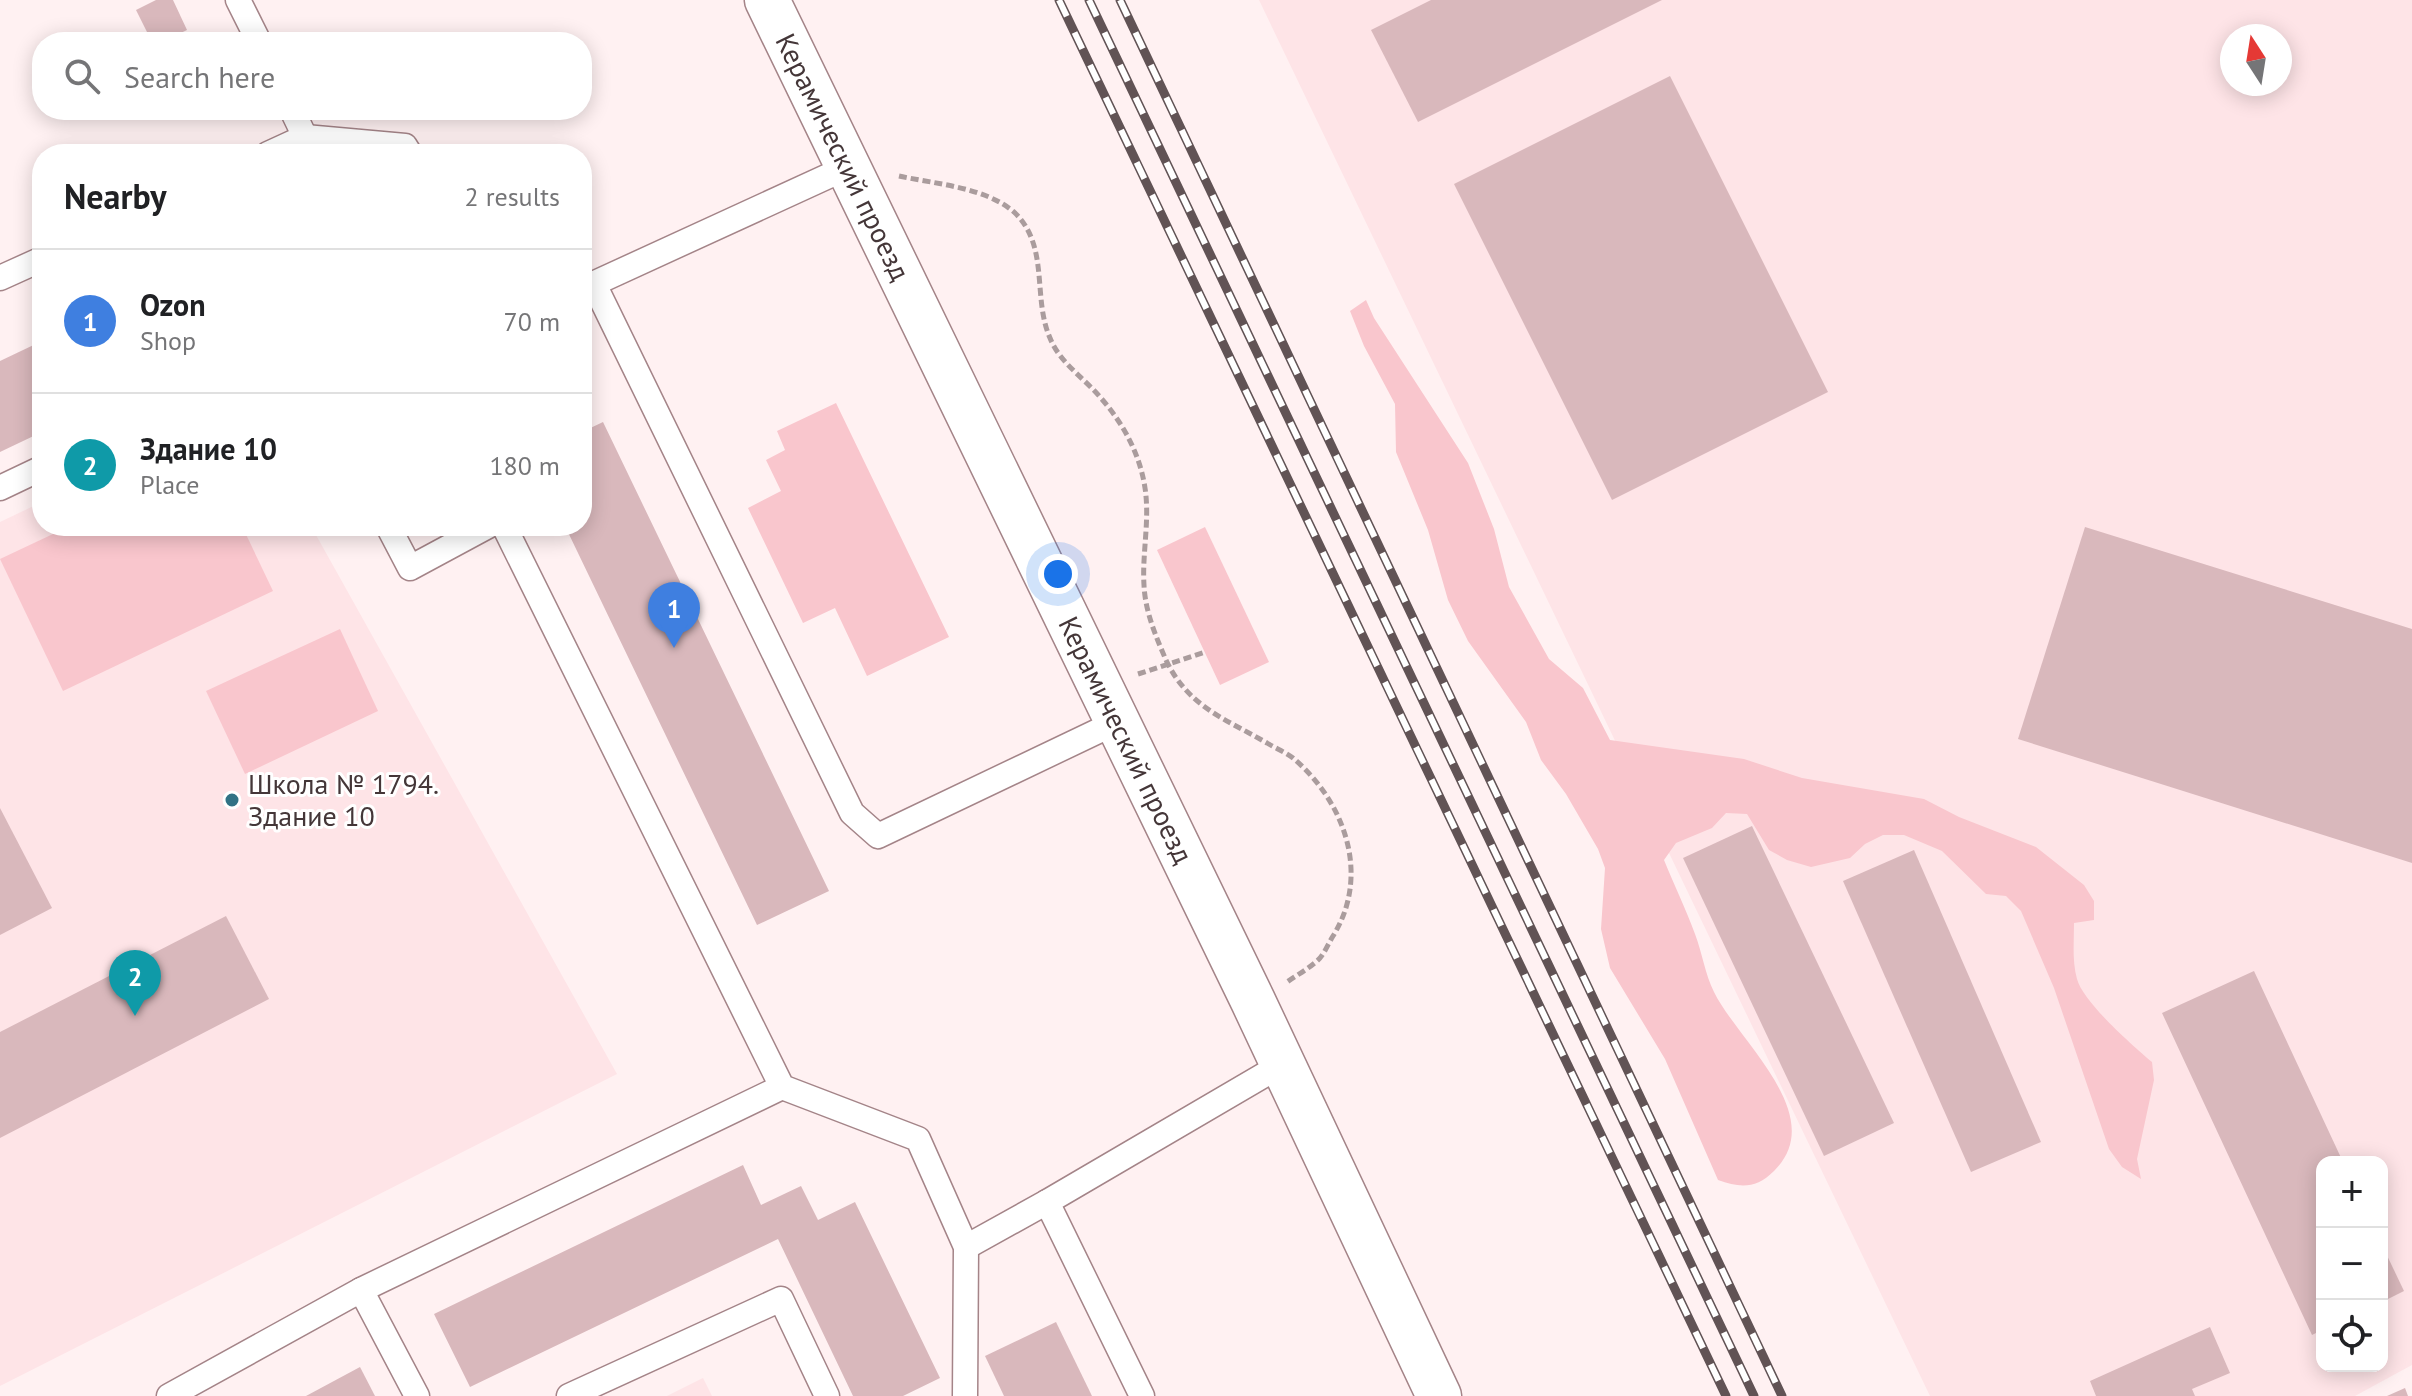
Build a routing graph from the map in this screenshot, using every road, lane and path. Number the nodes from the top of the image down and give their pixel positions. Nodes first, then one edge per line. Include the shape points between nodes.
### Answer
1 (238, 0) edge
2 (767, 0) edge
3 (254, 32) edge
4 (297, 120) edge
5 (305, 137) junction
6 (290, 144) edge
7 (383, 144) edge
8 (848, 167) junction
9 (898, 176) dead end
10 (32, 264) edge
11 (0, 278) edge
12 (592, 284) edge
13 (592, 294) edge
14 (32, 473) edge
15 (0, 488) edge
16 (393, 536) edge
17 (469, 536) edge
18 (509, 536) edge
19 (1205, 652) dead end
20 (1168, 664) junction
21 (1141, 673) dead end
22 (1117, 722) junction
23 (1283, 985) dead end
24 (1283, 1064) junction
25 (782, 1087) junction
26 (1047, 1202) junction
27 (966, 1247) junction
28 (361, 1290) junction
29 (169, 1396) edge
30 (417, 1396) edge
31 (569, 1396) edge
32 (827, 1396) edge
33 (965, 1396) edge
34 (1142, 1396) edge
35 (1439, 1396) edge

1 - 3 lane
2 - 8 street, Керамический проезд
4 - 5 lane
5 - 6 lane
5 - 7 lane
8 - 12 lane
8 - 22 street, Керамический проезд
9 - 20 path via 989,197 1014,213 1029,234 1038,255 1049,337 1122,426 1138,459 1146,490 1144,589 1151,624
10 - 11 lane
13 - 22 lane via 852,813 878,836
14 - 15 lane
16 - 17 lane via 410,568
18 - 25 lane
19 - 20 path
20 - 21 path
20 - 23 path via 1213,715 1292,757 1340,818 1351,856 1352,889 1340,925 1319,960
22 - 24 street, Керамический проезд
24 - 26 lane
24 - 35 street, Керамический проезд
25 - 27 lane via 918,1139
25 - 28 lane
26 - 27 lane
26 - 34 lane
27 - 33 lane
28 - 29 lane
28 - 30 lane
31 - 32 lane via 781,1299

